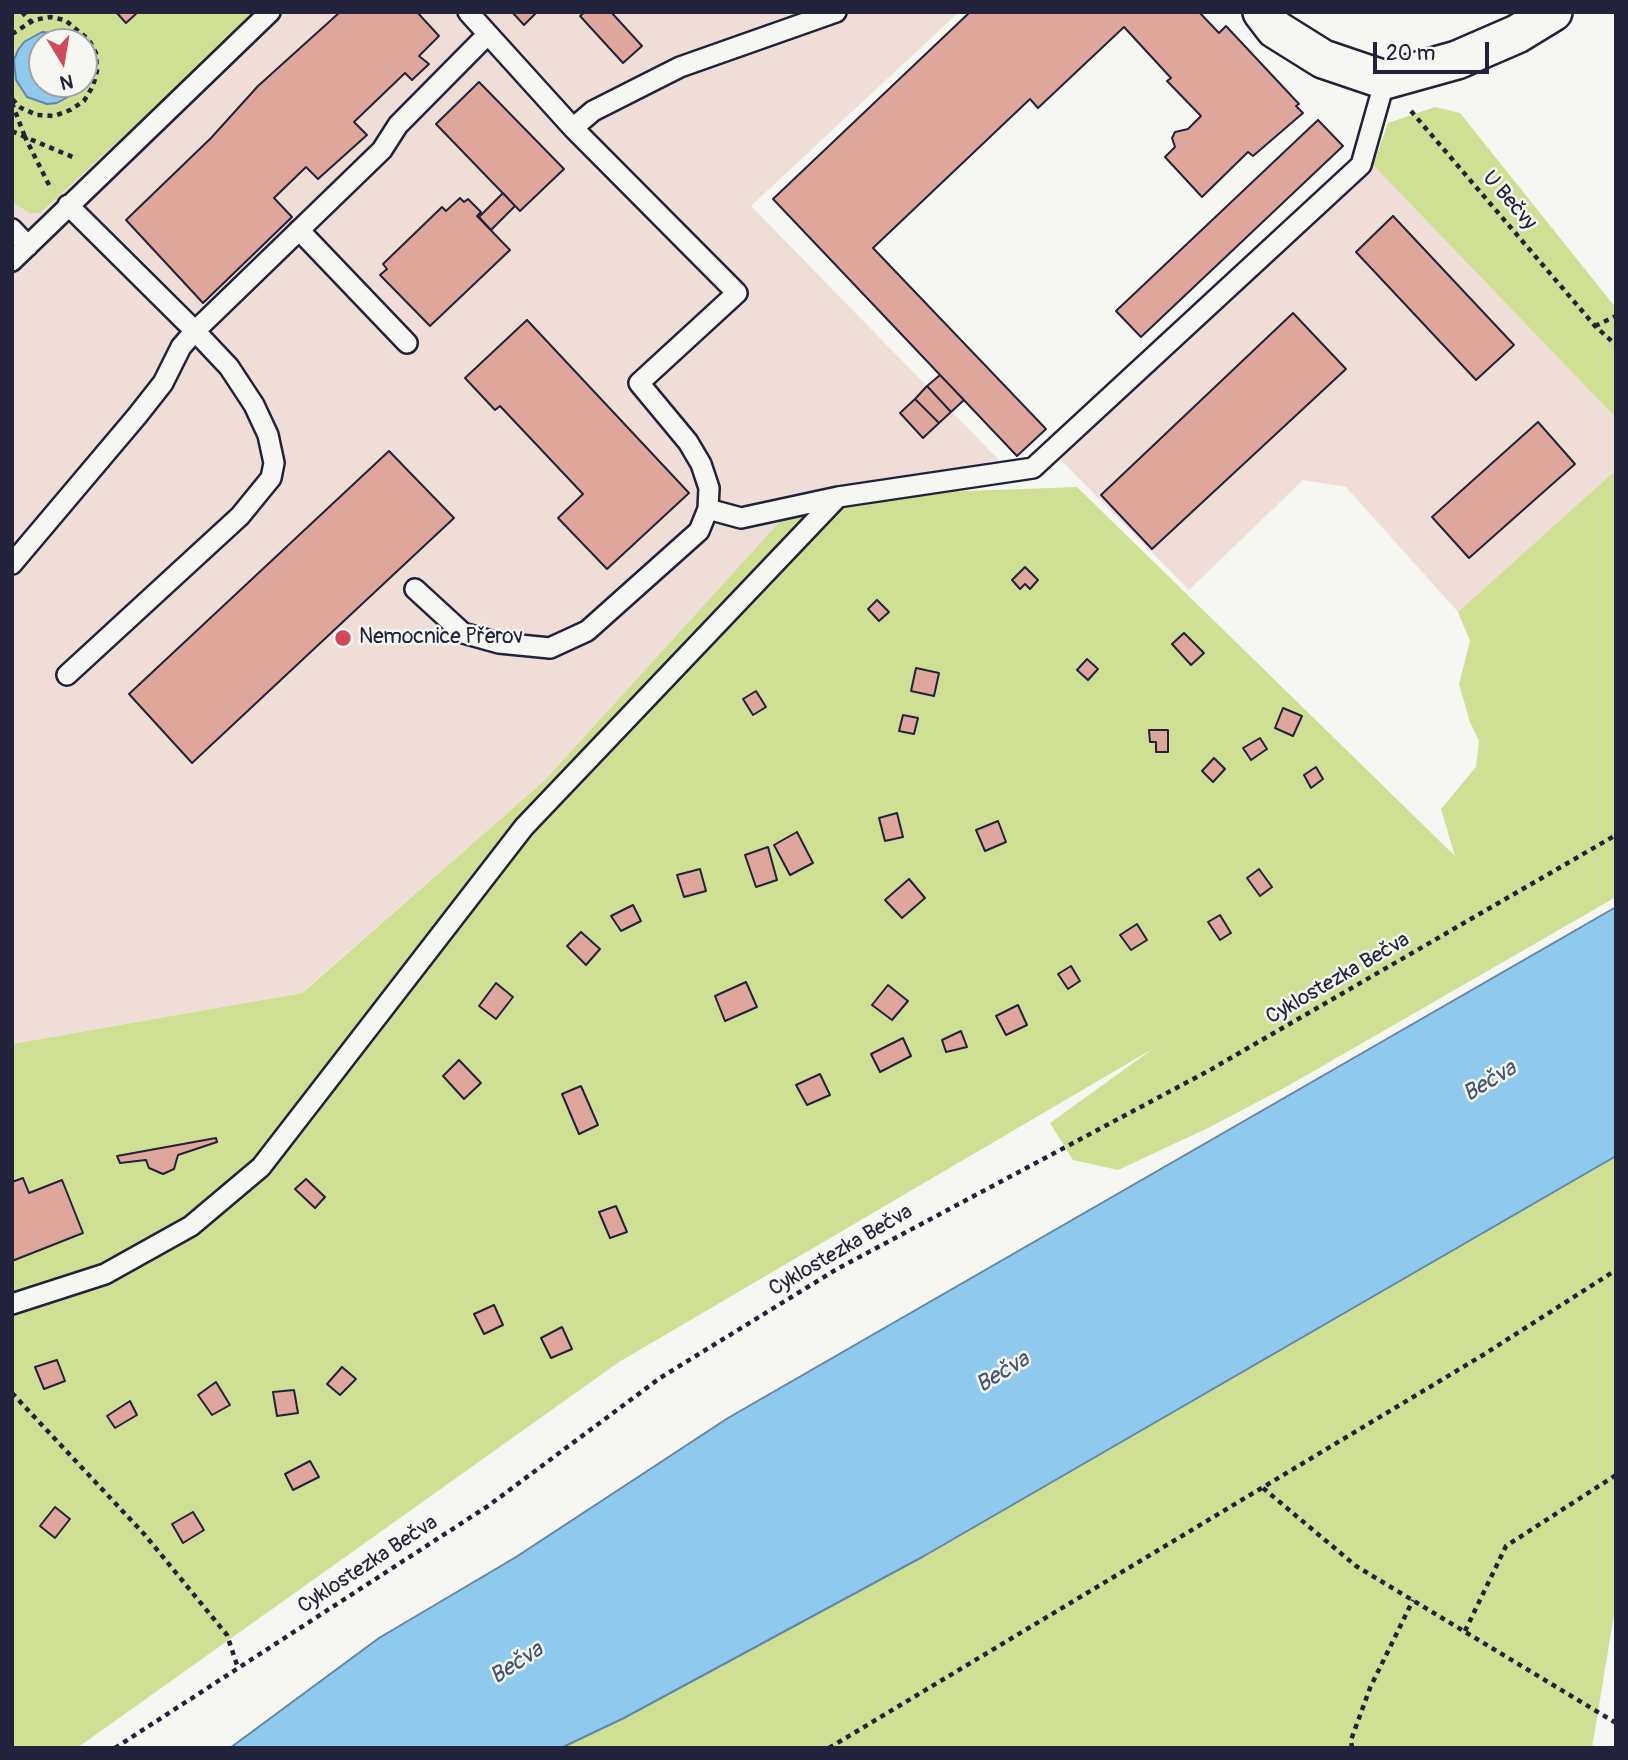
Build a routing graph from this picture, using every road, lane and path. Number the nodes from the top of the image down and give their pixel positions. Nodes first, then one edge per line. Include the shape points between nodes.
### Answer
1 (22, 12) edge
2 (271, 12) edge
3 (468, 12) edge
4 (836, 12) edge
5 (1262, 12) edge
6 (1550, 13) edge
7 (30, 21) junction
8 (12, 34) edge
9 (488, 34) junction
10 (1385, 80) junction
11 (12, 101) edge
12 (573, 128) junction
13 (12, 131) edge
14 (25, 137) junction
15 (86, 162) dead end
16 (52, 191) dead end
17 (68, 205) junction
18 (12, 229) edge
19 (299, 230) junction
20 (28, 246) junction
21 (12, 261) edge
22 (1616, 316) edge
23 (1595, 326) junction
24 (195, 331) junction
25 (407, 343) dead end
26 (1616, 345) edge
27 (838, 497) junction
28 (708, 509) junction
29 (12, 564) edge
30 (415, 589) dead end
31 (67, 675) dead end
32 (1616, 835) edge
33 (1616, 1270) edge
34 (12, 1304) edge
35 (12, 1393) edge
36 (1616, 1475) edge
37 (1263, 1488) junction
38 (1413, 1600) junction
39 (1465, 1631) junction
40 (238, 1668) junction
41 (1616, 1723) edge
42 (115, 1748) edge
43 (829, 1748) edge
44 (1352, 1748) edge

1 - 7 path
2 - 17 lane
3 - 9 lane
4 - 12 lane via 680,68 593,111
5 - 10 street via 1275,29 1323,59
6 - 10 street via 1517,34 1457,61
7 - 8 path
7 - 11 path via 50,17 79,28 96,53 97,71 84,101 54,116 37,115
9 - 12 lane
9 - 19 lane via 398,125 382,150
10 - 23 path, U Bečvy
10 - 27 lane via 1361,165 1033,468
11 - 14 path
12 - 28 lane via 737,293 639,383 695,453 709,488
13 - 14 path
14 - 15 path
14 - 16 path
17 - 20 lane
17 - 24 lane
18 - 20 lane
19 - 24 lane
19 - 25 lane
20 - 21 lane
22 - 23 path
23 - 26 path
24 - 29 lane via 181,347 163,383
24 - 31 lane via 229,367 254,405 268,435 274,463 271,478 240,516
27 - 28 lane via 741,518
27 - 34 lane via 524,827 261,1167 191,1226 105,1275
28 - 30 lane via 698,531 587,631 550,648 499,643 463,633
32 - 40 path, Cyklostezka Bečva via 1210,1070 837,1269 660,1378 488,1506
33 - 37 path
35 - 40 path via 154,1545 227,1635
36 - 39 path via 1506,1546
37 - 38 path via 1356,1566
37 - 43 path
38 - 39 path
38 - 44 path via 1370,1688
39 - 41 path
40 - 42 path, Cyklostezka Bečva

